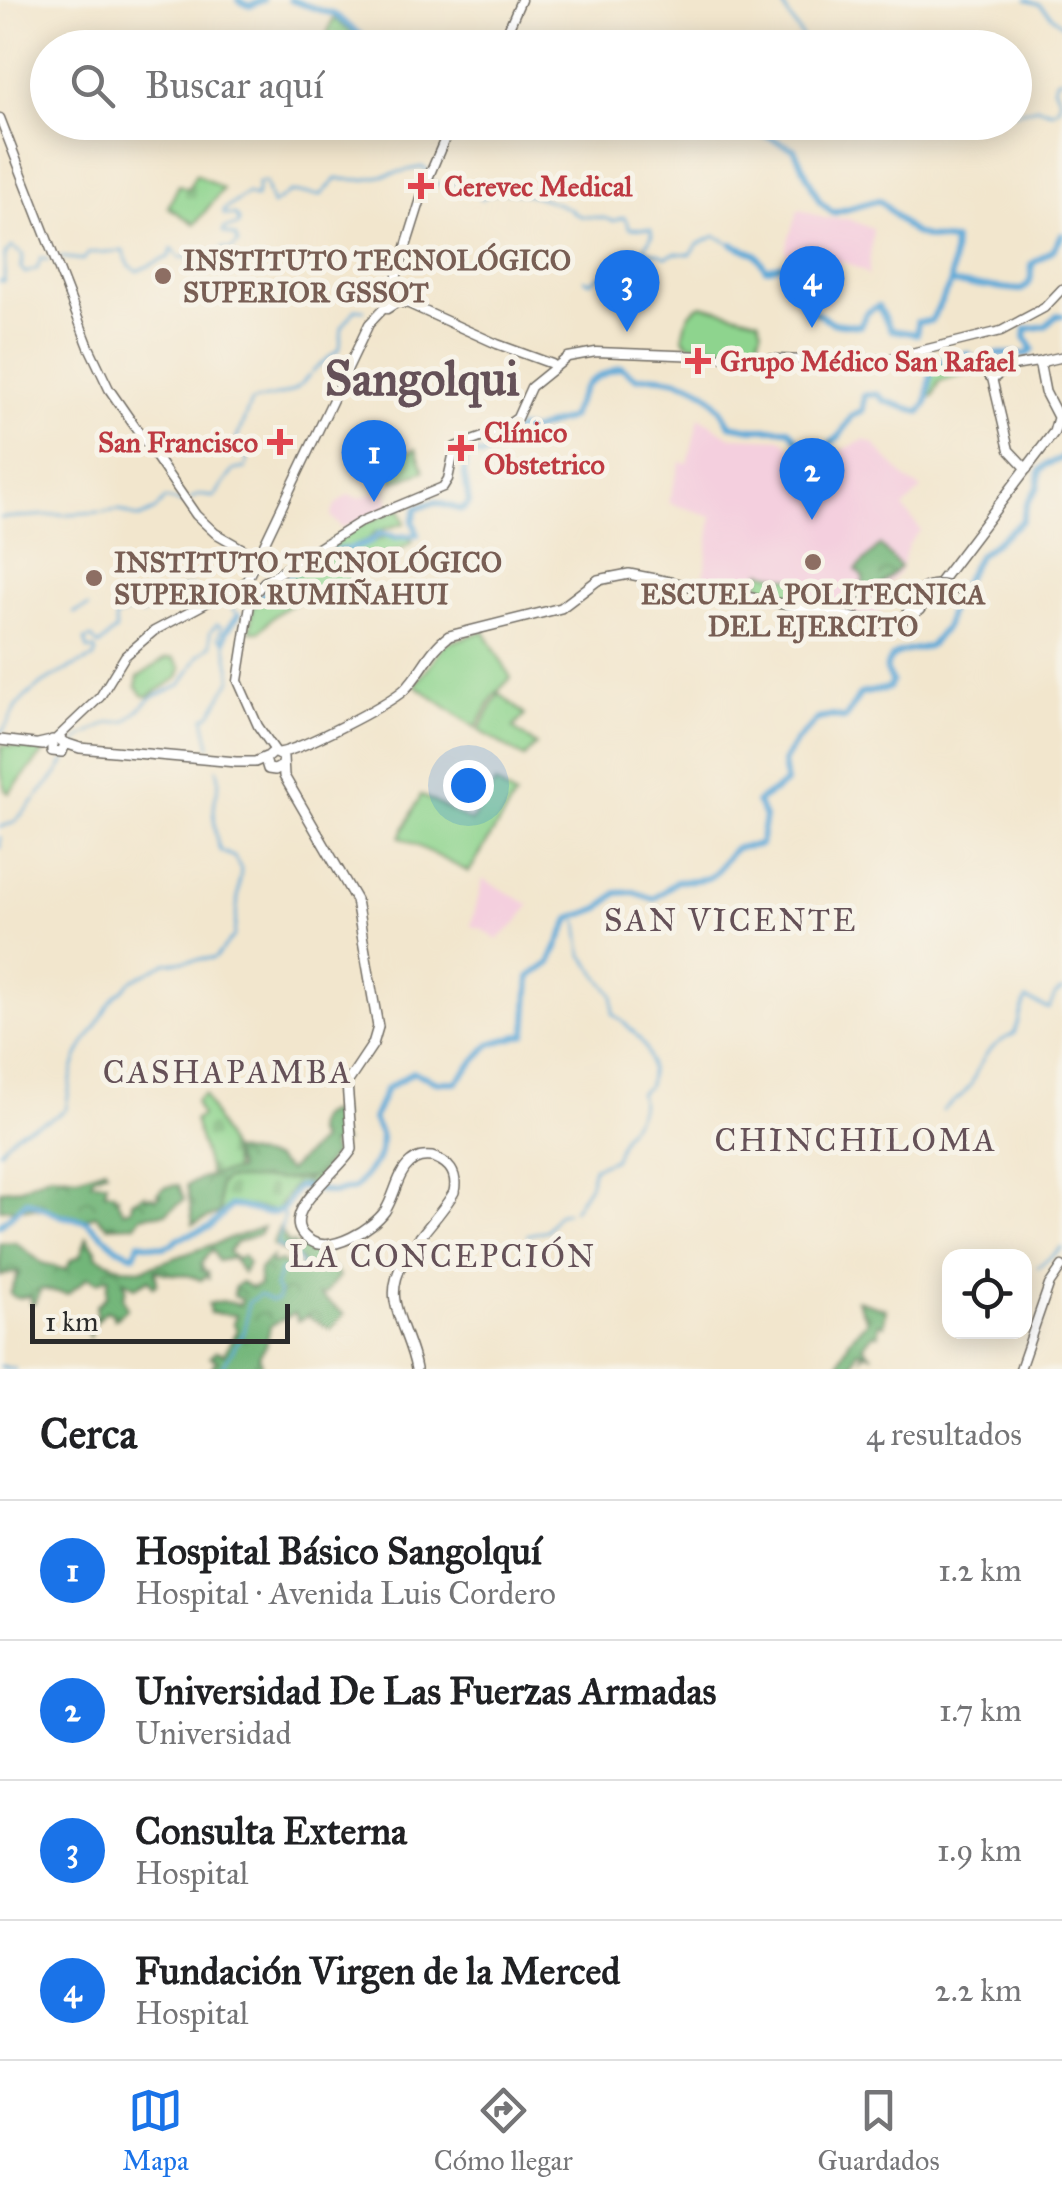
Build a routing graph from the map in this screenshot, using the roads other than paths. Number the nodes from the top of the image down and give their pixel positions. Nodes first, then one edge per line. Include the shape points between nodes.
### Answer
1 (520, 0) edge
2 (506, 30) edge
3 (507, 30) edge
4 (0, 118) edge
5 (445, 140) edge
6 (1062, 289) edge
7 (395, 296) junction
8 (1062, 357) edge
9 (557, 362) junction
10 (1042, 366) junction
11 (1061, 423) edge
12 (1027, 466) junction
13 (256, 558) junction
14 (249, 588) junction
15 (978, 596) dead end
16 (897, 622) junction
17 (0, 740) edge
18 (60, 745) junction
19 (271, 754) junction
20 (236, 762) junction
21 (276, 767) junction
22 (1062, 1266) edge
23 (415, 1369) edge
24 (1020, 1369) edge

1 - 2 main road
1 - 3 main road
4 - 13 main road via 109,388 201,521
5 - 7 main road
6 - 9 main road via 1044,308 1007,328 901,355 861,360 627,351
7 - 9 main road via 497,344
7 - 13 main road via 371,325
8 - 10 highway
9 - 14 main road via 531,386 517,418 455,445 443,487 362,521
10 - 11 highway via 1046,395
10 - 12 main road via 995,375 1010,446
11 - 12 highway
12 - 16 highway via 919,610
12 - 21 highway via 928,602 901,623 614,578 560,612 451,638 401,695
13 - 14 main road
14 - 18 main road via 171,620 124,658
14 - 19 main road via 238,681
15 - 16 highway, bridge via 927,585
16 - 19 highway via 629,574 607,576 561,608 450,636 396,695 298,748
17 - 18 highway
18 - 20 highway
19 - 20 highway
19 - 21 highway via 283,758
19 - 21 highway via 264,765
20 - 21 highway
21 - 23 highway via 352,898 374,1025 344,1083 350,1145 308,1196 301,1229 312,1242 329,1244 377,1221 416,1158 436,1158 452,1169 454,1192 395,1283
22 - 24 main road via 1048,1285

